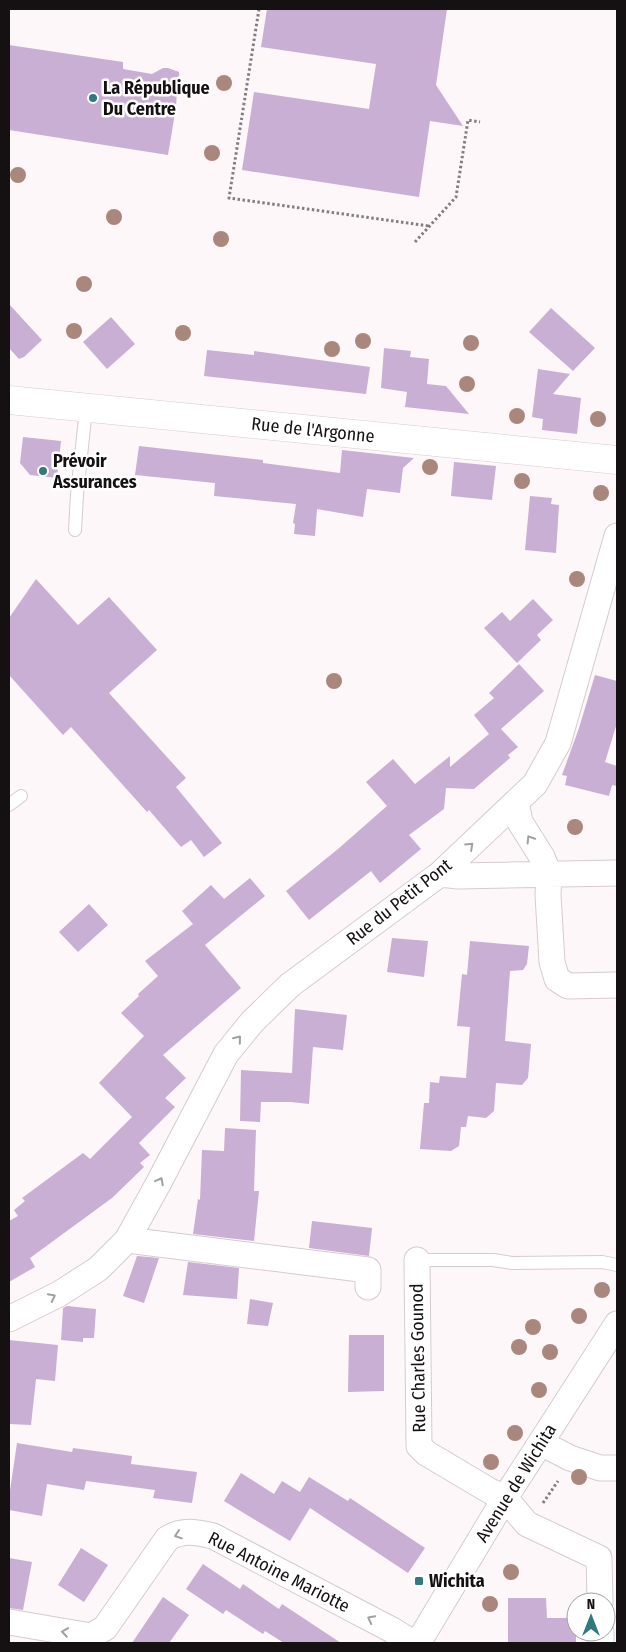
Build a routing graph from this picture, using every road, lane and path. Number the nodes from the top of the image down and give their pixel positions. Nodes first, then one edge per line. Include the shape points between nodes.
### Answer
1 (259, 9) edge
2 (480, 122) dead end
3 (430, 226) junction
4 (415, 242) dead end
5 (9, 400) edge
6 (86, 408) junction
7 (617, 460) edge
8 (75, 530) dead end
9 (617, 536) edge
10 (21, 796) dead end
11 (516, 802) junction
12 (9, 804) edge
13 (617, 873) edge
14 (440, 874) junction
15 (549, 874) junction
16 (617, 985) edge
17 (127, 1240) junction
18 (417, 1260) joint
19 (617, 1265) edge
20 (368, 1287) dead end
21 (9, 1319) edge
22 (617, 1324) edge
23 (541, 1443) junction
24 (617, 1468) edge
25 (505, 1498) junction
26 (600, 1592) edge
27 (9, 1622) edge
28 (413, 1643) edge
29 (418, 1643) edge

1 - 3 path via 229,198
2 - 3 path via 468,120 456,197
3 - 4 path
5 - 6 street, Rue de l'Argonne
6 - 7 street, Rue de l'Argonne
6 - 8 lane
9 - 11 street, Rue du Petit Pont via 558,743 535,784
10 - 12 lane
14 -> 11 street, Rue du Petit Pont
15 -> 11 street via 520,822
13 - 15 street
14 - 15 street
17 -> 14 street, Rue du Petit Pont via 226,1054 252,1022 290,985
15 - 16 street via 552,962 557,979 568,986
17 - 20 street via 368,1270
21 -> 17 street, Rue du Petit Pont via 98,1270
18 - 19 lane via 602,1262
18 - 25 street, Rue Charles Gounod via 419,1446
22 - 23 street, Avenue de Wichita
23 - 24 street via 600,1468
23 - 25 street, Avenue de Wichita
25 - 26 street via 527,1524 599,1558
25 - 29 street, Avenue de Wichita
28 -> 27 street, Rue Antoine Mariotte via 212,1536 196,1532 174,1534 167,1539 105,1628 91,1636

